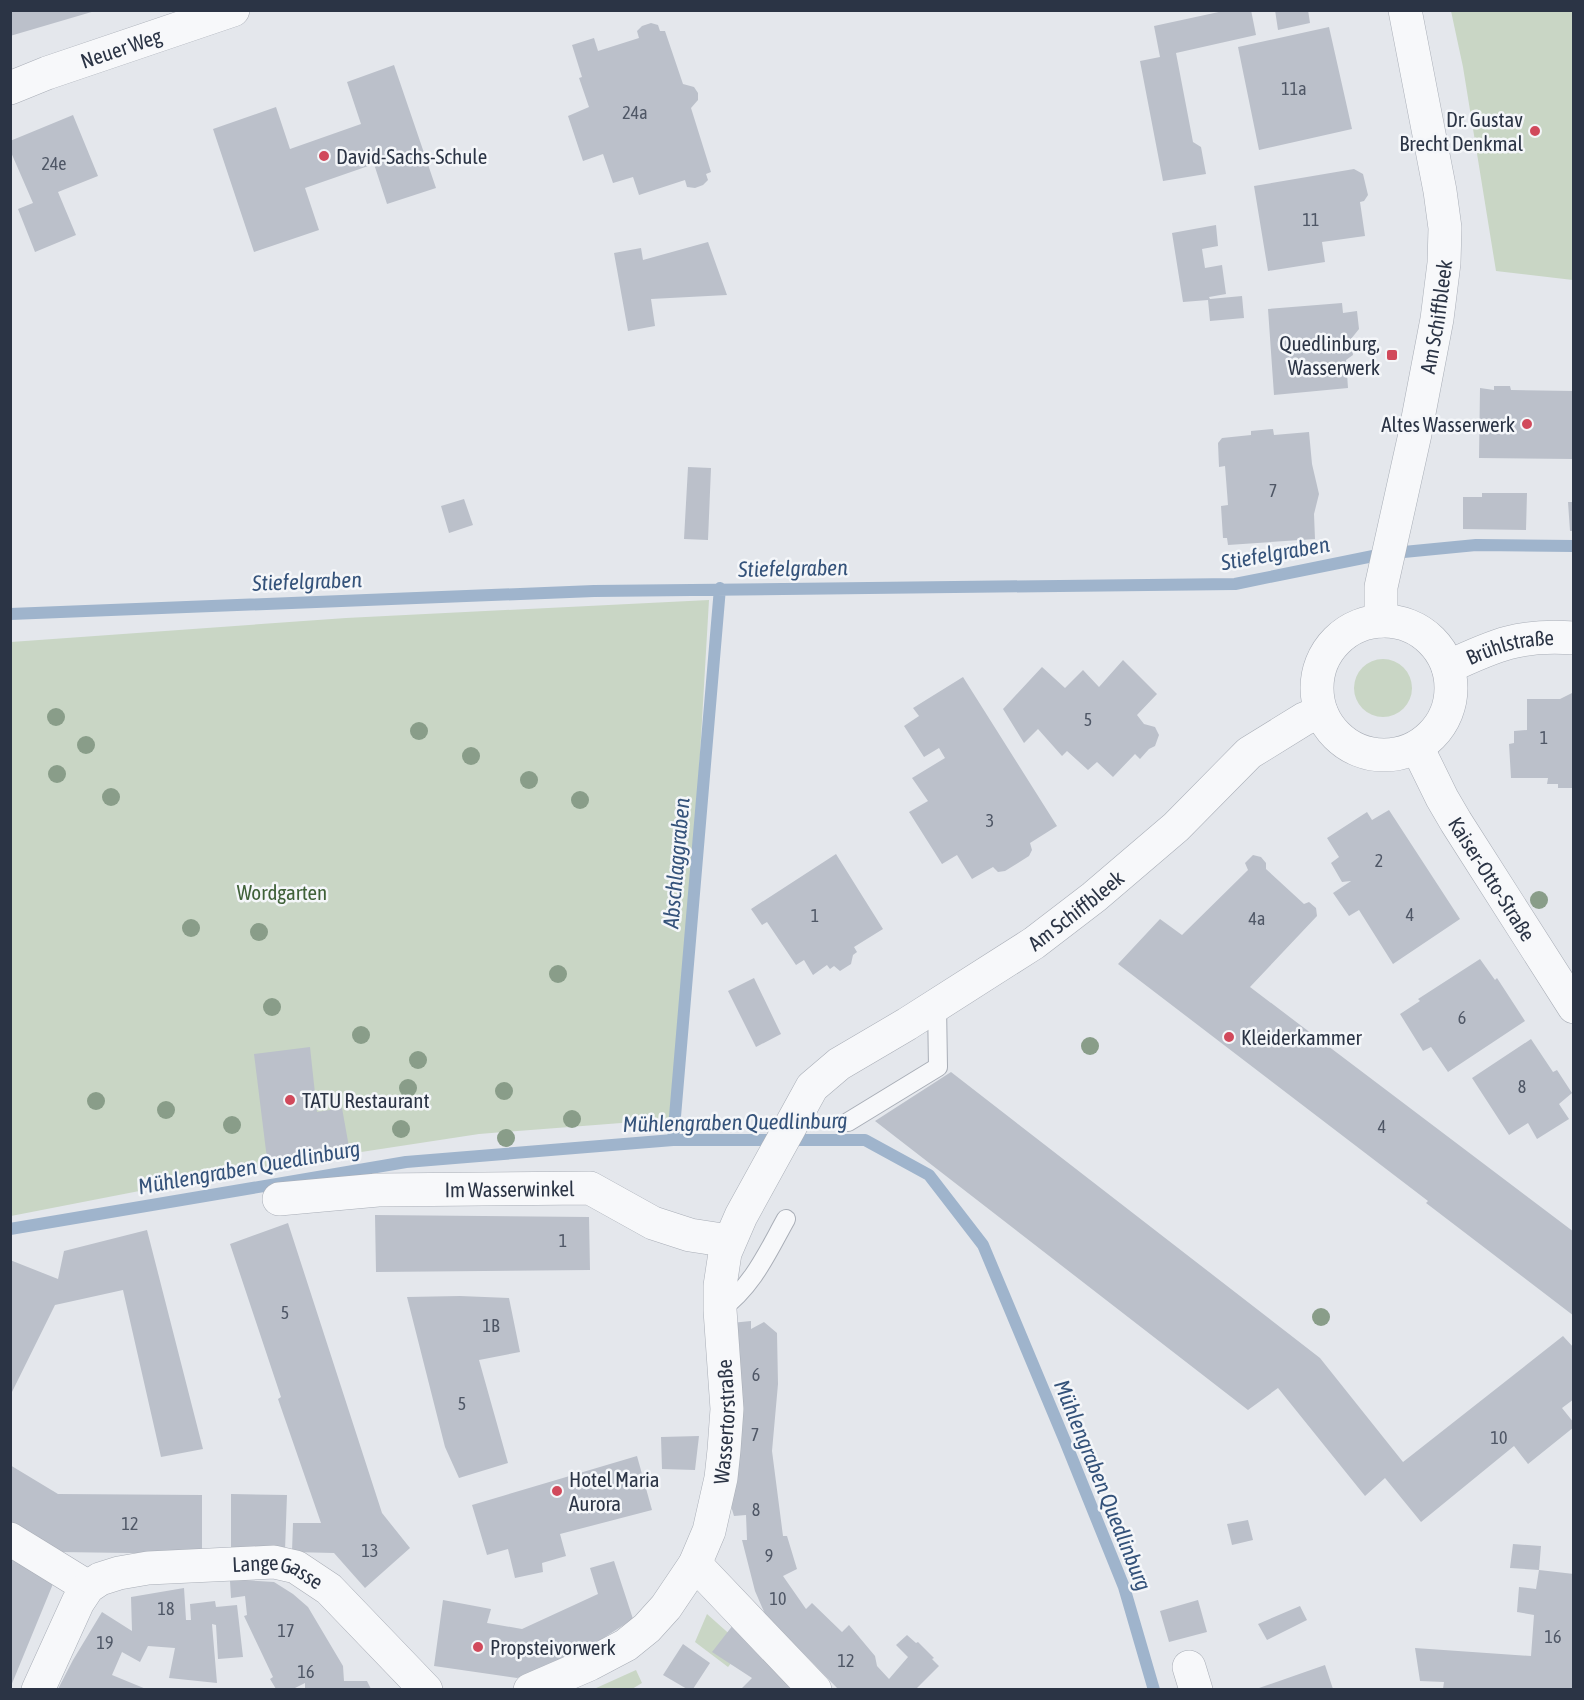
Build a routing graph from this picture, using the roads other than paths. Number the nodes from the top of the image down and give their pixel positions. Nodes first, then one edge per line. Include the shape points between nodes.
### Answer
1 (232, 10) edge
2 (1405, 10) edge
3 (10, 88) edge
4 (1381, 621) junction
5 (1574, 638) edge
6 (1448, 667) junction
7 (1321, 712) junction
8 (1417, 747) junction
9 (937, 1005) junction
10 (1574, 1007) edge
11 (812, 1087) joint
12 (848, 1122) dead end
13 (279, 1199) dead end
14 (786, 1219) dead end
15 (729, 1241) junction
16 (720, 1310) junction
17 (10, 1539) edge
18 (695, 1564) junction
19 (88, 1587) junction
20 (38, 1689) edge
21 (426, 1689) edge
22 (530, 1689) edge
23 (815, 1689) edge

1 - 3 street, Neuer Weg
2 - 4 street, Am Schiffbleek via 1440,191 1444,263 1415,434 1381,587
4 - 6 street via 1403,623 1423,633 1438,648
4 - 7 street via 1348,631 1331,646 1318,677
5 - 6 street, Brühlstraße via 1514,640
6 - 8 street via 1451,695 1447,713 1432,736
7 - 8 street via 1332,731 1361,752 1395,755
7 - 9 street, Am Schiffbleek via 1249,753 1176,827 1094,897 1034,943
8 - 10 street, Kaiser-Otto-Straße via 1455,822
9 - 11 street, Am Schiffbleek via 839,1064
9 - 12 lane via 938,1067
11 - 15 street, Wassertorstraße
13 - 15 street, Im Wasserwinkel via 378,1190 590,1188 653,1223 690,1235
14 - 16 lane via 755,1274 737,1297
15 - 16 street, Wassertorstraße
16 - 18 street, Wassertorstraße via 727,1409 724,1450 709,1531
17 - 19 street
18 - 22 street, Wassertorstraße via 666,1607 626,1645
18 - 23 street
19 - 20 street
19 - 21 street, Lange Gasse via 110,1576 148,1568 274,1562 296,1567 329,1589

